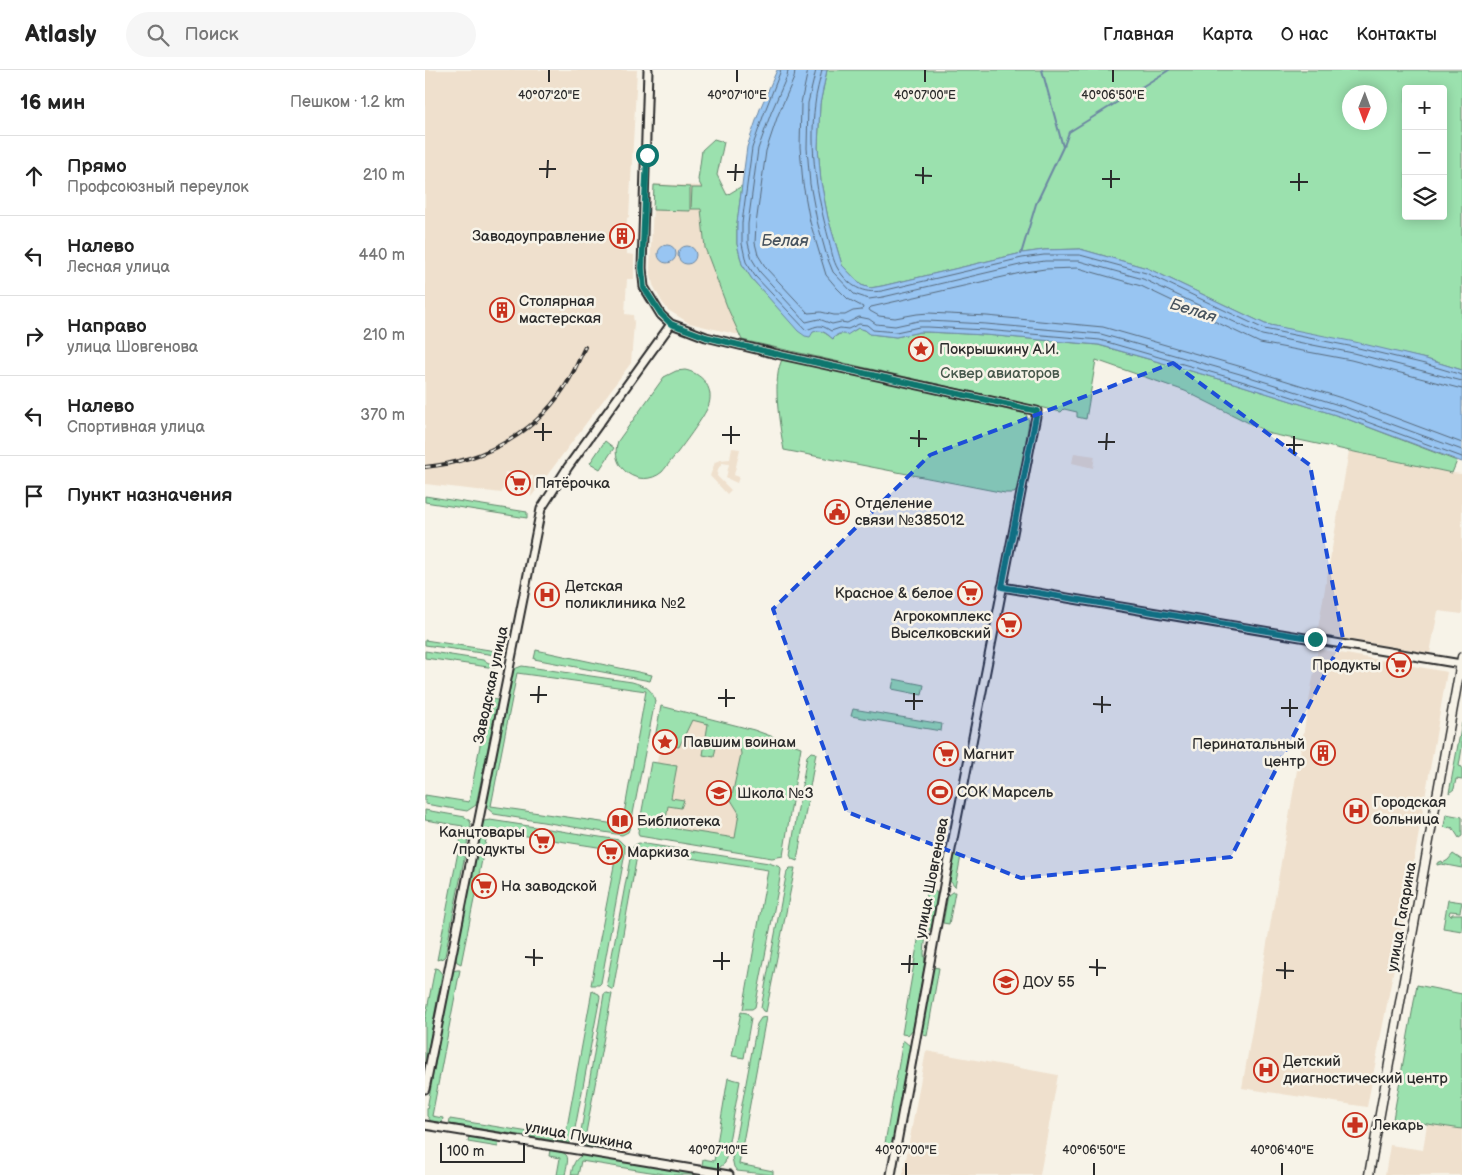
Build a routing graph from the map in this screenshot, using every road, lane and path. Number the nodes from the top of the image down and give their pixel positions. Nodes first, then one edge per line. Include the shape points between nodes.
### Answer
1 (648, 70) edge
2 (671, 324) junction
3 (1002, 587) junction
4 (1461, 660) edge
5 (425, 1089) edge
6 (425, 1125) edge
7 (729, 1175) edge
8 (891, 1175) edge
9 (1369, 1175) edge

1 - 2 main road via 642,268 644,288
2 - 3 main road, улица Шовгенова via 706,337 781,355 1037,411
2 - 5 main road, Заводская улица via 567,467 541,510
3 - 4 main road
3 - 8 main road, улица Шовгенова
4 - 9 main road, улица Гагарина
6 - 7 main road, улица Пушкина

